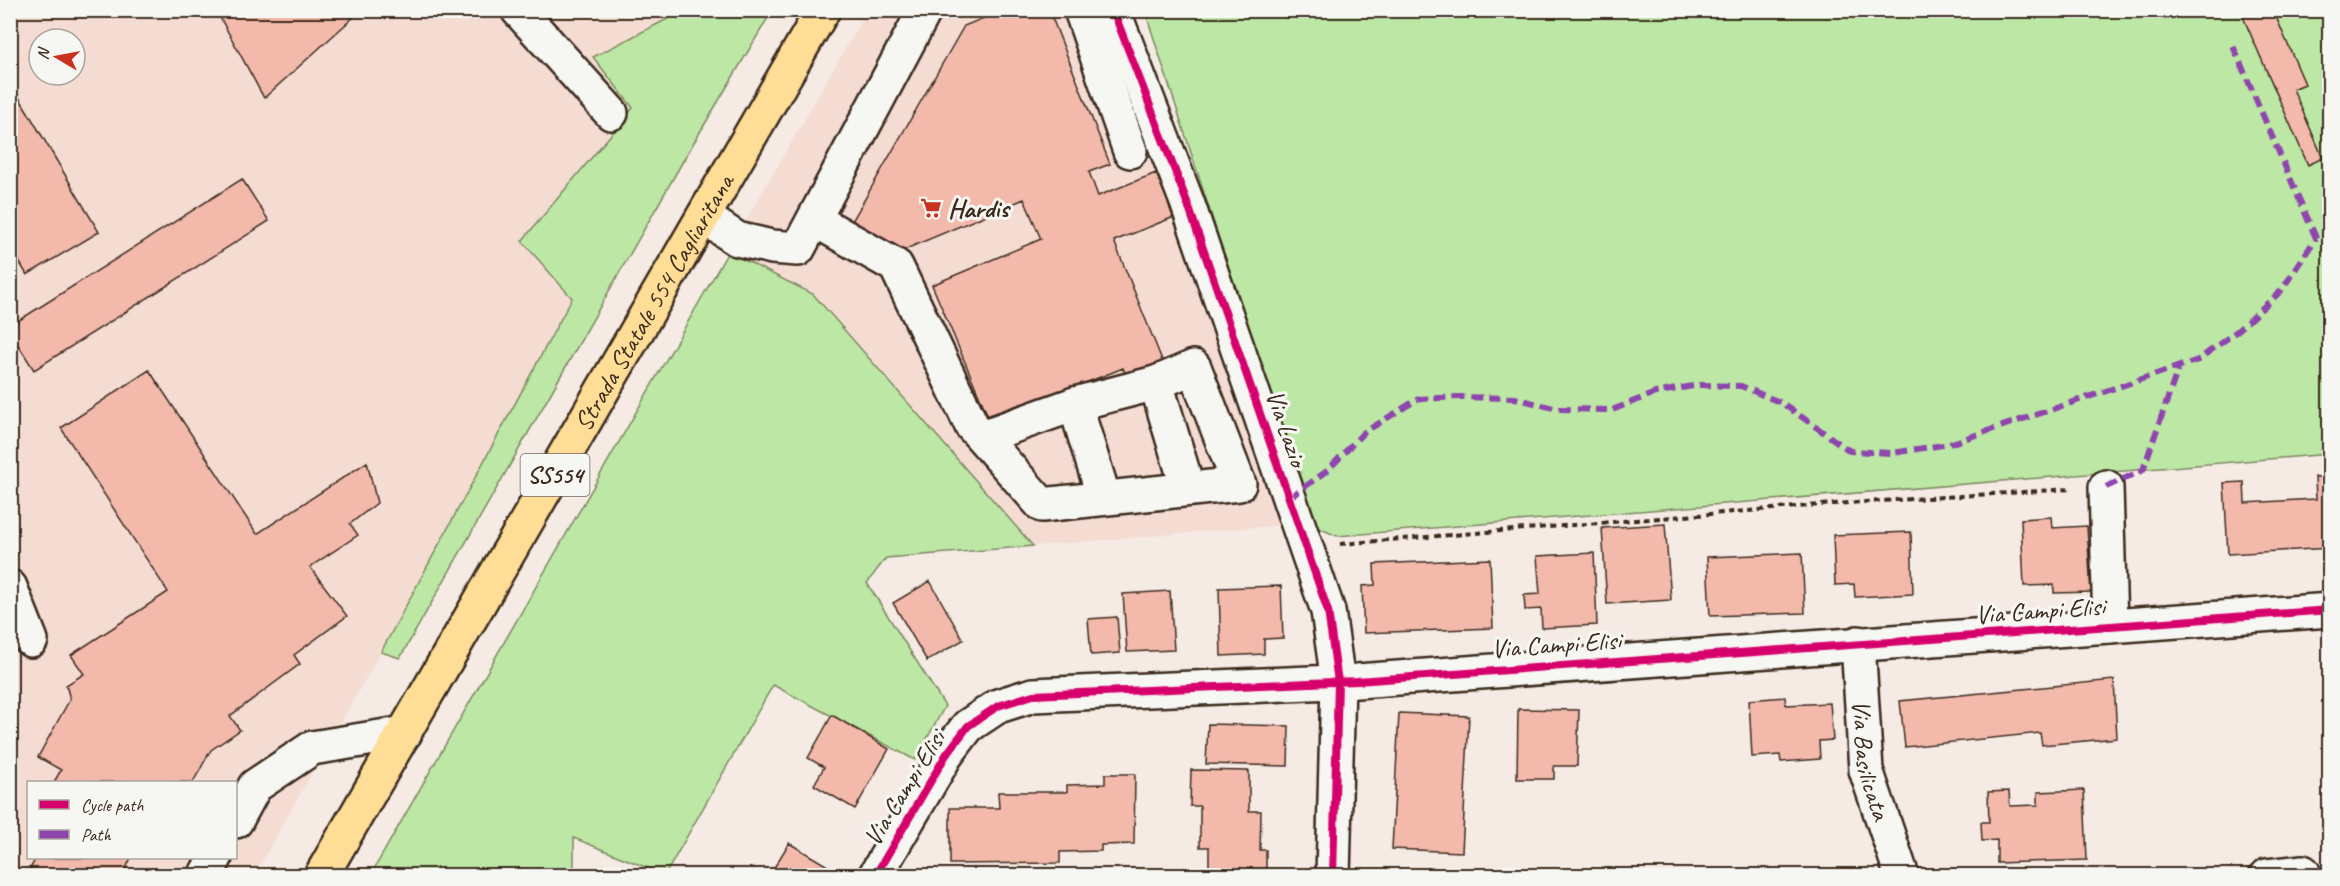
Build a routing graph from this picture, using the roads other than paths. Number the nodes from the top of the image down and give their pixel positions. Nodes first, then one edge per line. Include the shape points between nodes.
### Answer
1 (518, 10) edge
2 (824, 10) edge
3 (925, 10) edge
4 (1081, 10) edge
5 (1113, 10) edge
6 (611, 113) dead end
7 (1130, 151) dead end
8 (704, 217) junction
9 (815, 220) junction
10 (1156, 383) junction
11 (1075, 404) junction
12 (981, 437) junction
13 (2106, 487) road end
14 (1188, 489) junction
15 (1104, 498) junction
16 (10, 587) edge
17 (2330, 610) edge
18 (2110, 626) junction
19 (31, 640) dead end
20 (1858, 643) junction
21 (1338, 682) junction
22 (405, 733) junction
23 (237, 819) edge
24 (214, 859) edge
25 (2303, 872) dead end
26 (205, 876) edge
27 (321, 876) edge
28 (874, 876) edge
29 (1333, 876) edge
30 (1902, 876) edge
31 (2267, 876) edge

1 - 6 street
2 - 8 main road, Strada Statale 554 Cagliaritana / SS554
3 - 9 street
4 - 7 street
5 - 21 street, Via Lazio via 1187,202 1328,611
8 - 9 street via 737,239 798,249
8 - 22 main road, Strada Statale 554 Cagliaritana / SS554
9 - 12 street via 896,267 972,426
10 - 11 street
10 - 14 street
10 - 14 street via 1194,367 1239,484
11 - 12 street
11 - 15 street
12 - 15 street via 1042,505
13 - 18 street
14 - 15 street
16 - 19 street
17 - 18 street, Via Campi Elisi
18 - 20 street, Via Campi Elisi
20 - 21 street, Via Campi Elisi
20 - 30 street, Via Basilicata via 1866,770
21 - 28 street, Via Campi Elisi via 1033,695 998,706 968,726 946,755
21 - 29 street, Via Lazio
22 - 23 street via 312,747 255,786
22 - 27 main road, Strada Statale 554 Cagliaritana / SS554
24 - 26 street
25 - 31 street

